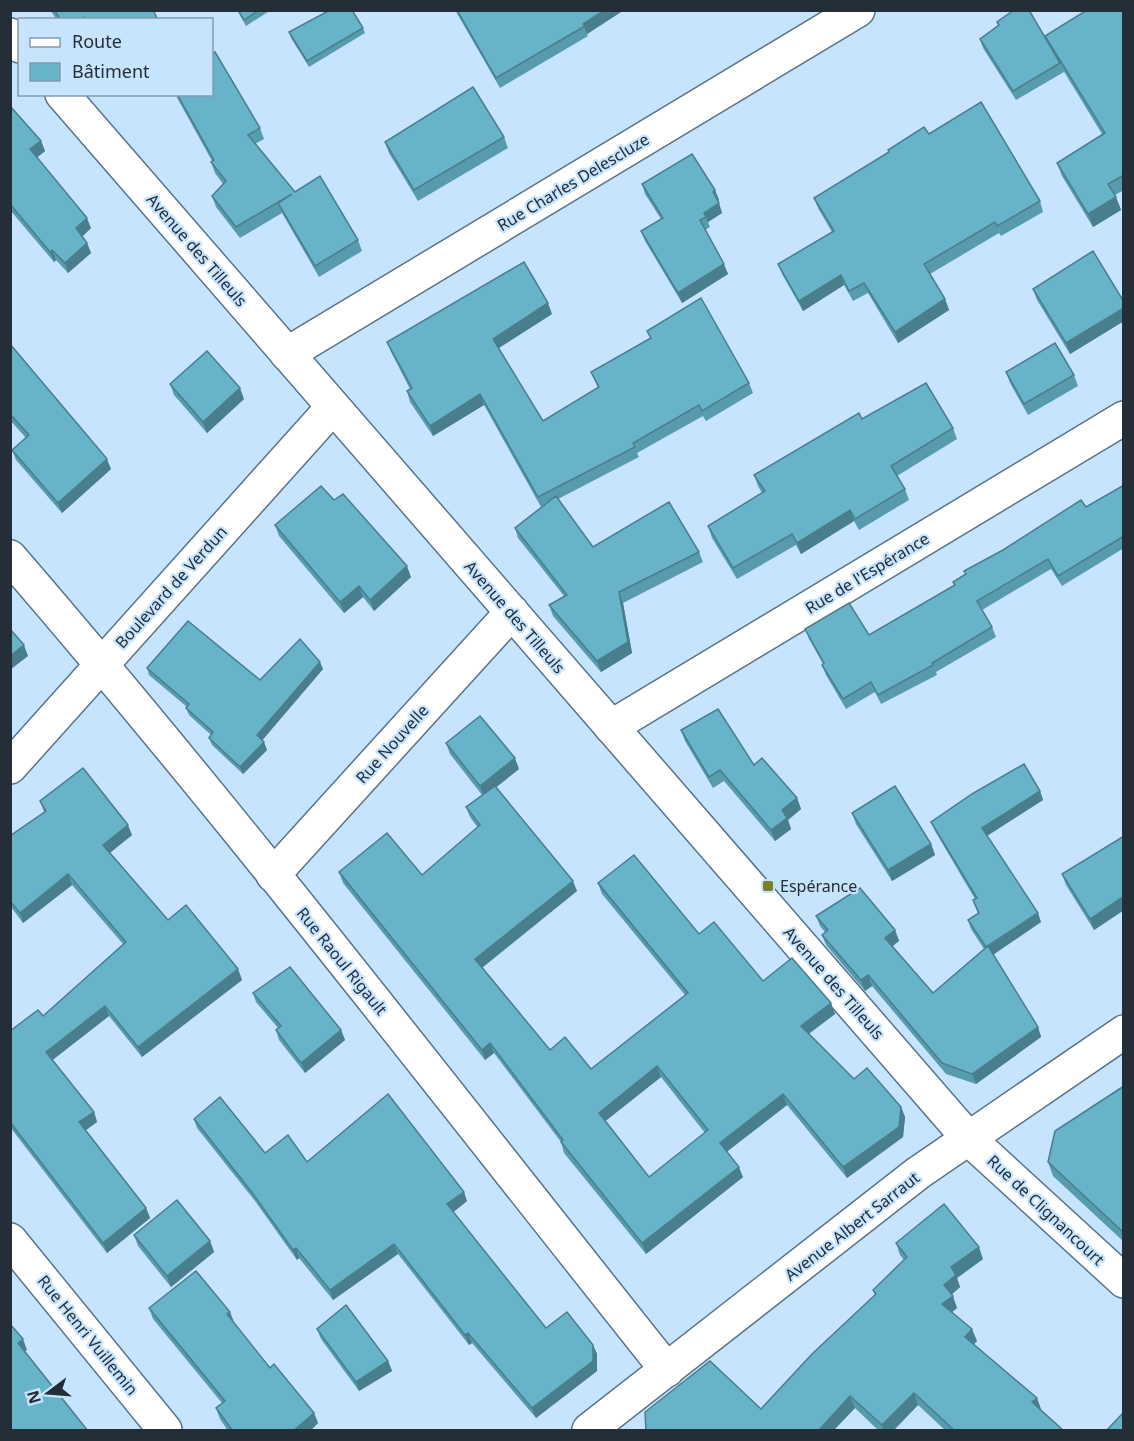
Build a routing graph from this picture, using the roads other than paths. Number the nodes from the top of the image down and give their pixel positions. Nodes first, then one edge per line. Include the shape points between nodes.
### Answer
1 (858, 10) edge
2 (64, 96) edge
3 (287, 354) junction
4 (333, 407) junction
5 (1124, 418) edge
6 (10, 557) edge
7 (512, 612) junction
8 (102, 664) junction
9 (611, 728) junction
10 (10, 767) edge
11 (273, 875) junction
12 (1124, 1032) edge
13 (969, 1139) junction
14 (10, 1240) edge
15 (1124, 1281) edge
16 (667, 1370) junction
17 (596, 1429) edge
18 (165, 1431) edge

1 - 3 street, Rue Charles Delescluze
2 - 3 street, Avenue des Tilleuls
3 - 4 street, Avenue des Tilleuls
4 - 7 street, Avenue des Tilleuls
4 - 8 street, Boulevard de Verdun
5 - 9 street, Rue de l'Espérance
6 - 8 street, Rue Raoul Rigault
7 - 9 street, Avenue des Tilleuls
7 - 11 street, Rue Nouvelle
8 - 10 street, Boulevard de Verdun
8 - 11 street, Rue Raoul Rigault
9 - 13 street, Avenue des Tilleuls
11 - 16 street, Rue Raoul Rigault
12 - 13 street, Avenue Albert Sarraut
13 - 15 street, Rue de Clignancourt
13 - 16 street, Avenue Albert Sarraut via 918,1173
14 - 18 street, Rue Henri Vuillemin
16 - 17 street, Avenue Albert Sarraut

